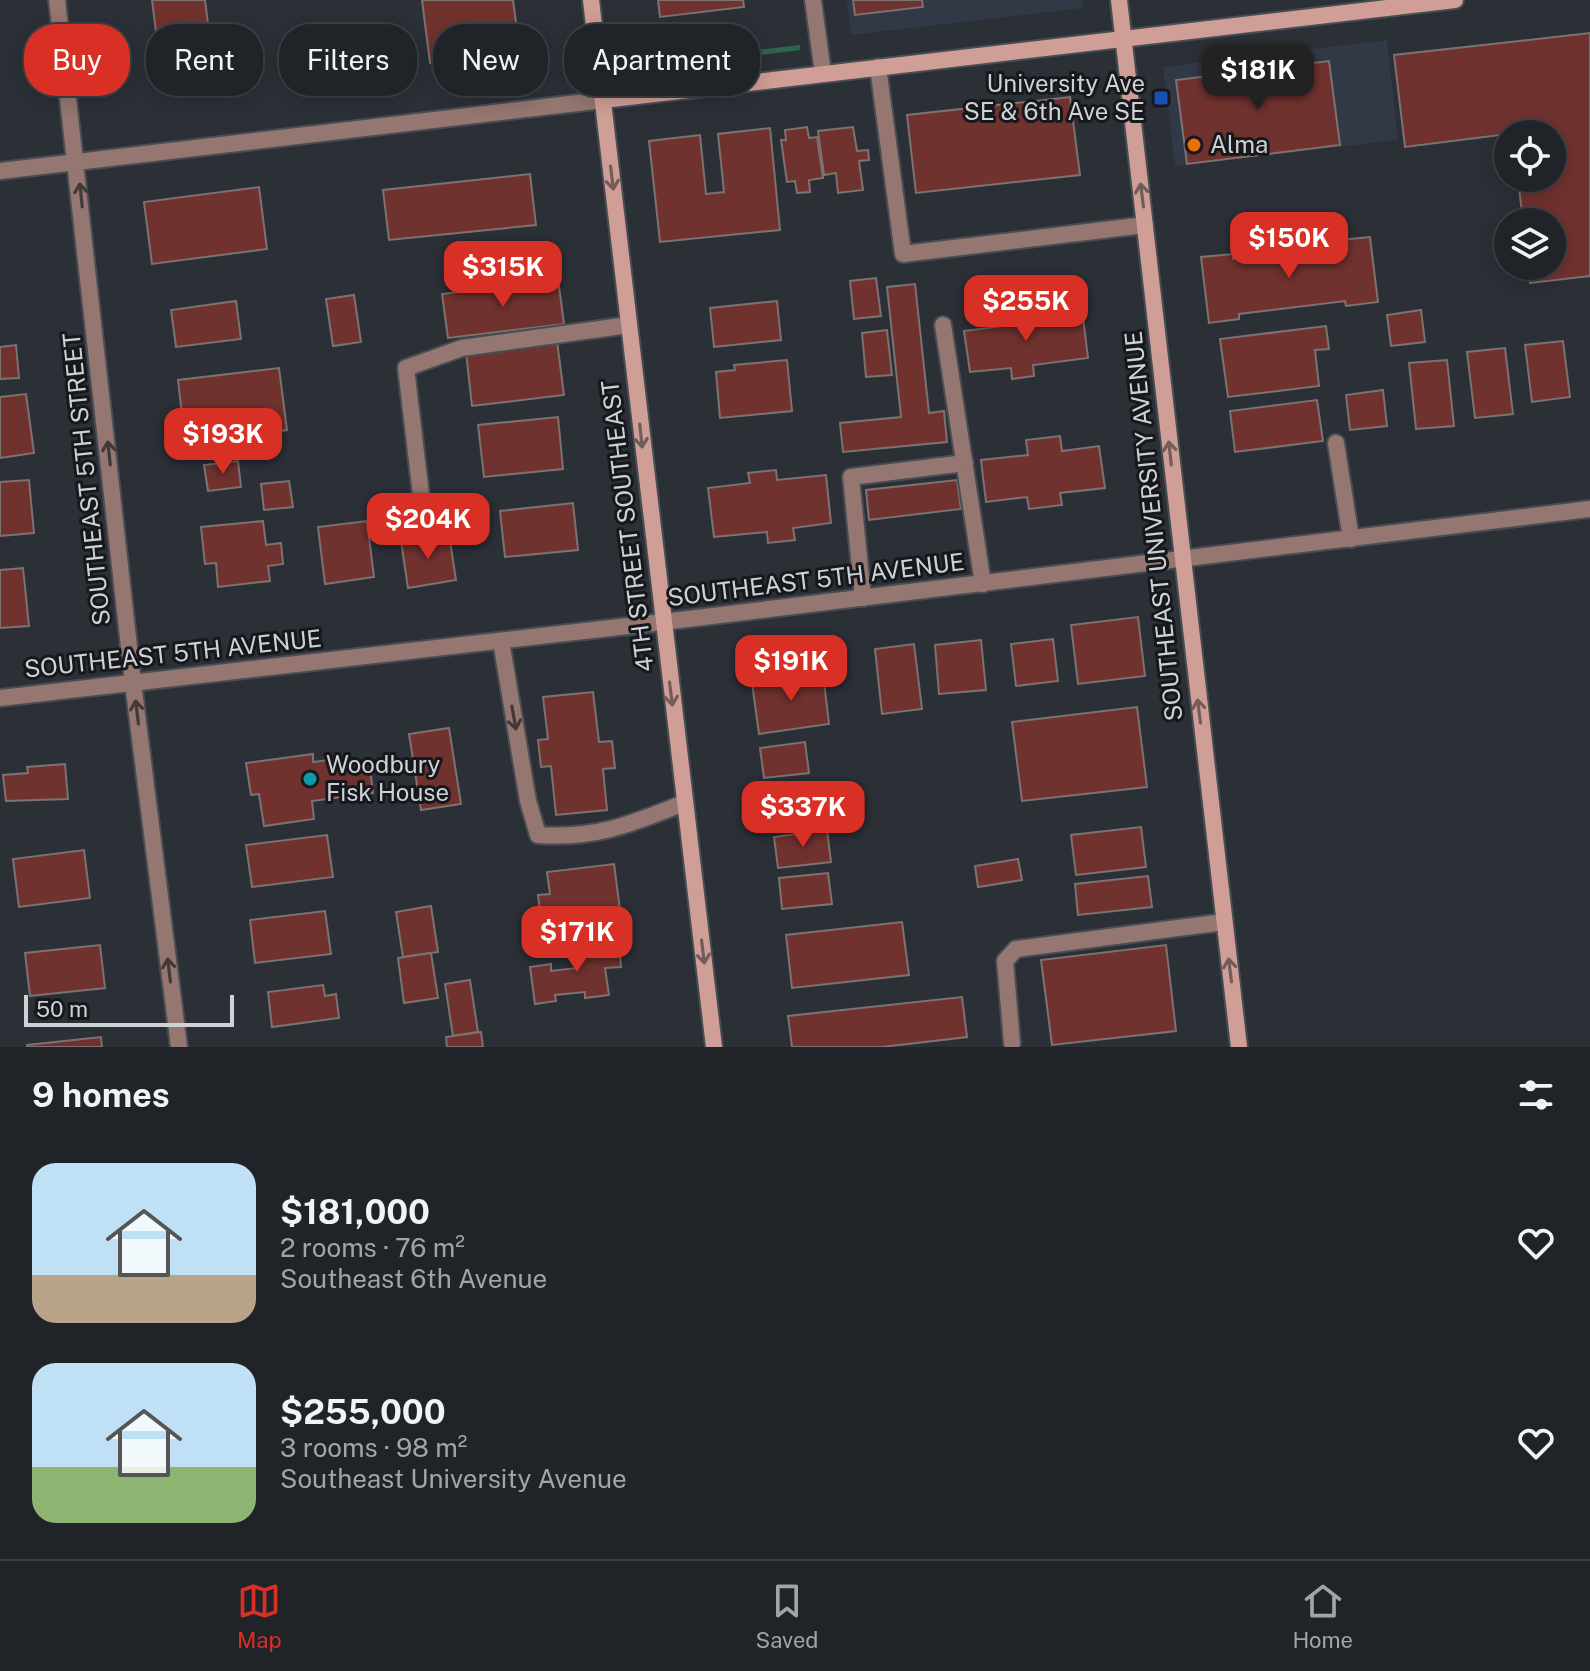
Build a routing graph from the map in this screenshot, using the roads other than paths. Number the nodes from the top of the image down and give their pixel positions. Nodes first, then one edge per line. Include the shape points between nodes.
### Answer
1 (57, 0) edge
2 (591, 0) edge
3 (813, 0) edge
4 (1119, 0) edge
5 (1455, 0) edge
6 (1122, 40) junction
7 (878, 67) junction
8 (823, 73) junction
9 (603, 100) junction
10 (77, 162) junction
11 (0, 171) edge
12 (1145, 225) junction
13 (629, 325) junction
14 (943, 325) dead end
15 (1336, 443) dead end
16 (965, 463) junction
17 (421, 495) dead end
18 (1590, 509) edge
19 (1351, 539) junction
20 (1181, 560) junction
21 (983, 584) junction
22 (863, 598) junction
23 (663, 622) junction
24 (501, 641) junction
25 (133, 683) junction
26 (0, 698) edge
27 (684, 803) junction
28 (1224, 922) junction
29 (1012, 1043) dead end
30 (179, 1047) edge
31 (714, 1047) edge
32 (1239, 1047) edge

1 - 10 street, SOUTHEAST 5TH STREET
2 - 9 main road, 4TH STREET SOUTHEAST
3 - 8 street
4 - 6 main road, SOUTHEAST UNIVERSITY AVENUE
5 - 6 main road
6 - 7 main road
12 -> 6 main road, SOUTHEAST UNIVERSITY AVENUE
7 - 8 main road
7 - 12 street via 903,254
8 - 9 main road
9 - 10 street
9 -> 13 main road, 4TH STREET SOUTHEAST
10 - 11 street
25 -> 10 street, SOUTHEAST 5TH STREET
20 -> 12 main road, SOUTHEAST UNIVERSITY AVENUE
13 - 17 street via 462,348 406,368
13 -> 23 main road, 4TH STREET SOUTHEAST
14 - 16 street
15 - 19 street
16 - 21 street
16 - 22 street via 851,477
18 - 19 street, SOUTHEAST 5TH AVENUE
19 - 20 street, SOUTHEAST 5TH AVENUE
20 - 21 street, SOUTHEAST 5TH AVENUE
28 -> 20 main road, SOUTHEAST UNIVERSITY AVENUE
21 - 22 street, SOUTHEAST 5TH AVENUE
22 - 23 street, SOUTHEAST 5TH AVENUE
23 - 24 street, SOUTHEAST 5TH AVENUE
23 -> 27 main road, 4TH STREET SOUTHEAST
24 - 25 street, SOUTHEAST 5TH AVENUE
24 -> 27 street via 538,835 576,837 635,823
25 - 26 street, SOUTHEAST 5TH AVENUE
30 -> 25 street, SOUTHEAST 5TH STREET
27 -> 31 main road, 4TH STREET SOUTHEAST
28 - 29 street via 1016,949 1005,961
32 -> 28 main road, SOUTHEAST UNIVERSITY AVENUE

